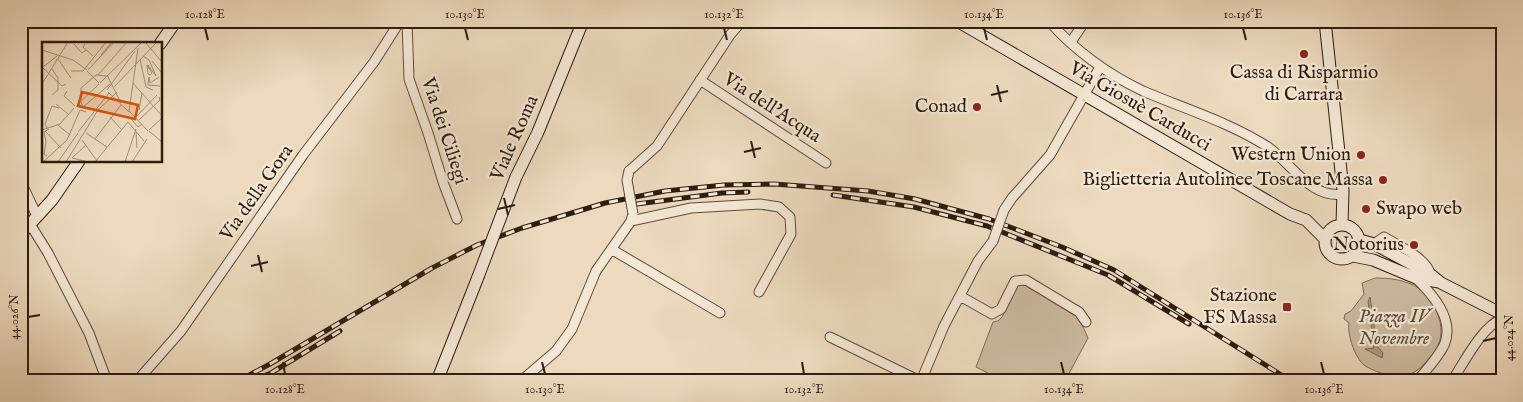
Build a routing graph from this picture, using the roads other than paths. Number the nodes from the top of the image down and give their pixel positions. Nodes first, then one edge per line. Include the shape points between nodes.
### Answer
1 (176, 21) edge
2 (400, 21) edge
3 (407, 21) edge
4 (583, 21) edge
5 (742, 21) edge
6 (957, 21) edge
7 (1049, 21) edge
8 (1085, 21) edge
9 (1325, 21) edge
10 (161, 42) edge
11 (1071, 42) junction
12 (1100, 67) junction
13 (700, 80) junction
14 (1084, 96) junction
15 (78, 162) edge
16 (826, 163) dead end
17 (21, 182) edge
18 (1342, 194) junction
19 (457, 218) dead end
20 (632, 218) junction
21 (34, 220) junction
22 (1342, 225) junction
23 (21, 234) edge
24 (1325, 239) junction
25 (1360, 240) junction
26 (611, 249) junction
27 (1353, 256) junction
28 (1416, 278) junction
29 (1441, 283) junction
30 (759, 292) dead end
31 (960, 296) junction
32 (720, 313) dead end
33 (1502, 314) edge
34 (1502, 319) edge
35 (1086, 322) dead end
36 (830, 337) dead end
37 (107, 381) edge
38 (137, 381) edge
39 (437, 381) edge
40 (521, 381) edge
41 (920, 381) edge
42 (1417, 381) edge
43 (1452, 381) edge

1 - 10 main road
2 - 38 street, Via della Gora via 374,62 303,155 180,331
3 - 19 street, Via dei Ciliegi via 409,79
4 - 39 main road, Viale Roma, bridge via 516,178
5 - 13 street, Via dell'Acqua
6 - 14 main road, Via Giosuè Carducci
7 - 11 street
8 - 11 street
9 - 18 main road
11 - 12 street
12 - 14 street
12 - 18 street via 1142,90 1223,123 1269,148 1307,182 1325,193
13 - 16 street, Via dell'Acqua
13 - 20 street, Via dell'Acqua, bridge via 657,146 629,171 627,180
14 - 24 main road, Via Giosuè Carducci via 1290,214 1306,220
14 - 31 street, bridge via 1050,155 1004,210 993,242 978,261
15 - 21 main road
17 - 21 street
18 - 22 main road
20 - 26 street
20 - 30 street via 691,208 760,204 779,208 790,217 791,234
21 - 23 main road
21 - 37 street via 89,333
22 - 24 main road via 1331,229
22 - 25 main road via 1354,229
24 - 27 main road via 1327,251 1333,257 1342,260
25 - 27 main road
25 - 29 main road via 1374,244
26 - 32 street
26 - 40 street via 596,271 572,329 556,351
27 - 28 main road via 1373,260
28 - 29 main road
28 - 42 street via 1438,303 1446,329 1445,342
29 - 33 main road
31 - 35 street via 992,314 1001,309 1015,281 1026,280 1079,312
31 - 41 street
34 - 43 street via 1484,332
36 - 41 street

